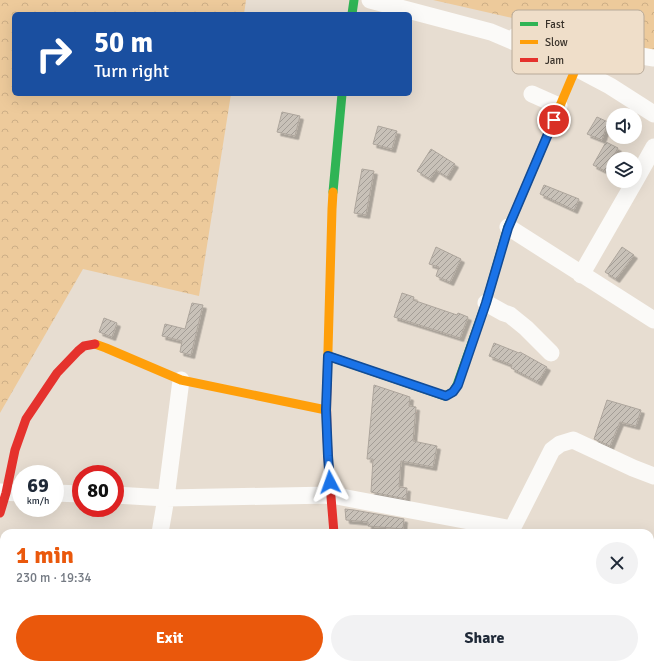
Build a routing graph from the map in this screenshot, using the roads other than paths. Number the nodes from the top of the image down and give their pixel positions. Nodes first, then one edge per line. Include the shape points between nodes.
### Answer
1 (354, 0) edge
2 (370, 0) edge
3 (352, 12) edge
4 (490, 32) junction
5 (512, 35) edge
6 (512, 41) edge
7 (644, 56) edge
8 (654, 58) edge
9 (573, 74) edge
10 (587, 74) edge
11 (532, 94) dead end
12 (342, 96) edge
13 (559, 106) junction
14 (654, 114) edge
15 (654, 147) edge
16 (642, 168) edge
17 (631, 188) edge
18 (508, 228) junction
19 (582, 274) junction
20 (486, 303) junction
21 (654, 320) edge
22 (551, 353) dead end
23 (328, 356) junction
24 (181, 380) junction
25 (326, 410) junction
26 (654, 476) edge
27 (9, 493) edge
28 (330, 495) junction
29 (124, 496) edge
30 (166, 498) junction
31 (0, 513) edge
32 (161, 529) edge
33 (334, 529) edge
34 (501, 529) edge
35 (512, 529) edge

1 - 3 main road
2 - 4 street
4 - 5 street
4 - 6 street
7 - 8 street
9 - 13 main road
10 - 14 street
11 - 13 street
12 - 23 main road via 332,209
13 - 18 main road
15 - 16 street
17 - 19 street
18 - 19 street
18 - 20 main road
19 - 21 street
20 - 22 street via 510,315
20 - 23 main road via 458,385 446,396
23 - 25 main road
24 - 25 main road
24 - 27 main road via 106,348 94,344 84,346 57,373 26,419 15,450
24 - 30 street
25 - 28 main road
26 - 35 street via 573,440 560,444 552,450
27 - 31 main road
28 - 30 street
28 - 33 main road
28 - 34 street
29 - 30 street
30 - 32 street

